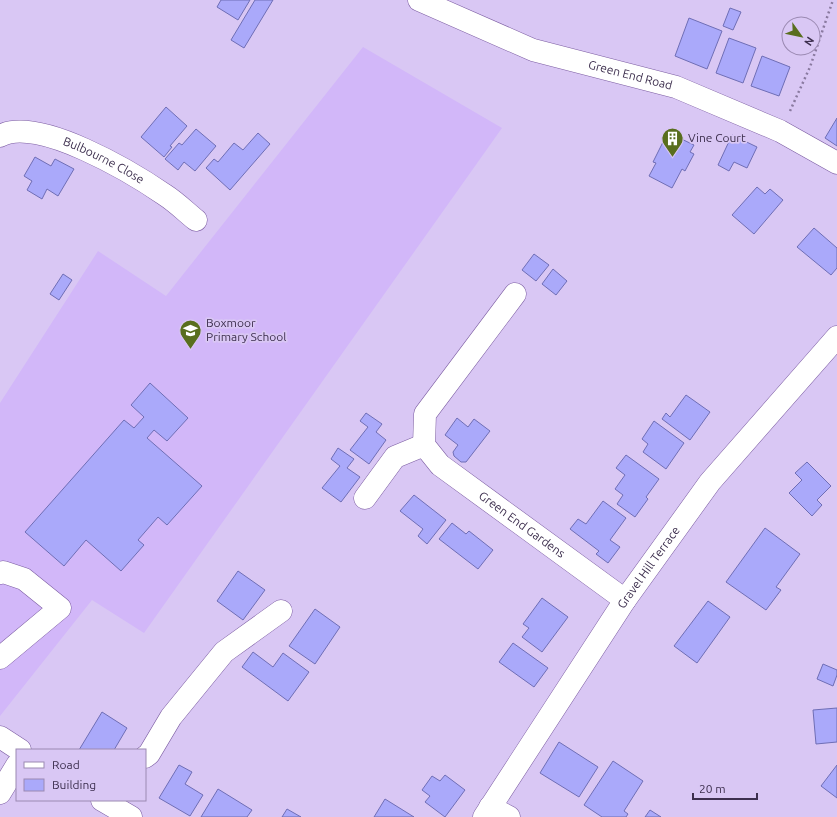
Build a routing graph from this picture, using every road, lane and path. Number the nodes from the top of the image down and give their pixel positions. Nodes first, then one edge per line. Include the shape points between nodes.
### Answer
1 (419, 0) edge
2 (833, 0) edge
3 (780, 131) junction
4 (0, 136) edge
5 (837, 162) edge
6 (196, 220) dead end
7 (515, 294) dead end
8 (837, 337) edge
9 (424, 445) junction
10 (365, 498) dead end
11 (0, 573) edge
12 (625, 600) junction
13 (281, 611) dead end
14 (0, 658) edge
15 (0, 738) edge
16 (18, 749) edge
17 (147, 755) edge
18 (16, 767) edge
19 (0, 793) edge
20 (495, 814) edge

1 - 3 street, Green End Road via 533,50 676,87
2 - 3 path via 810,67
3 - 5 street, Green End Road
4 - 6 street, Bulbourne Close via 22,131 45,135 92,152 166,195
7 - 9 street via 425,414
8 - 12 street, Gravel Hill Terrace via 710,482
9 - 10 street via 395,456
9 - 12 street, Green End Gardens via 440,465
11 - 14 street via 24,579 60,608
12 - 20 street, Gravel Hill Terrace
13 - 17 street via 224,652 171,717
15 - 16 street
18 - 19 street

